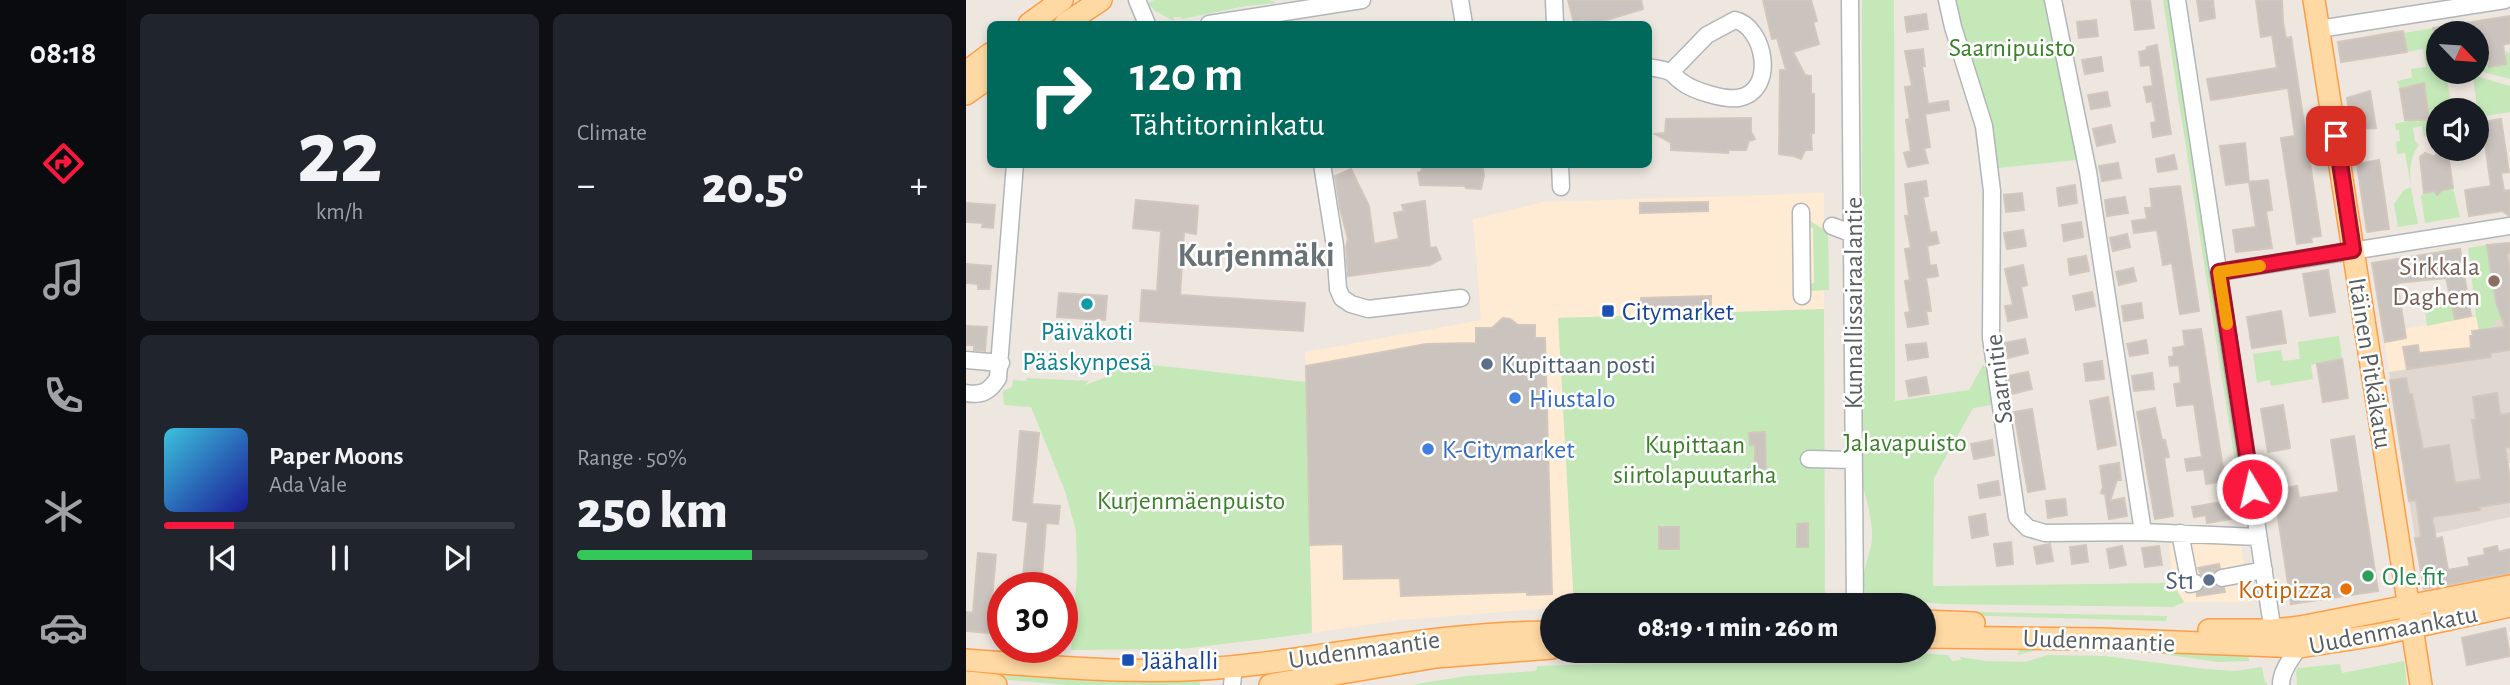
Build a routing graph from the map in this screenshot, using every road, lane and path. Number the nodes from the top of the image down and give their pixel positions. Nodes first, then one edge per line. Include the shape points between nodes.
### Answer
1 (1062, 0) edge
2 (1101, 0) edge
3 (1137, 0) edge
4 (1362, 0) edge
5 (1460, 0) edge
6 (1554, 0) edge
7 (1850, 0) edge
8 (1947, 0) edge
9 (2053, 0) edge
10 (2177, 0) edge
11 (2315, 0) edge
12 (2505, 0) edge
13 (1290, 12) edge
14 (1033, 21) edge
15 (1070, 21) edge
16 (1146, 21) edge
17 (1229, 21) edge
18 (1464, 21) edge
19 (1555, 21) edge
20 (2319, 29) junction
21 (987, 56) edge
22 (1652, 68) edge
23 (966, 72) edge
24 (1671, 72) junction
25 (987, 79) edge
26 (966, 94) edge
27 (1015, 168) edge
28 (1323, 168) edge
29 (1560, 168) edge
30 (1561, 187) dead end
31 (1801, 212) dead end
32 (1832, 226) dead end
33 (2510, 226) edge
34 (1853, 234) junction
35 (2353, 250) junction
36 (2219, 272) junction
37 (1802, 296) dead end
38 (1461, 298) dead end
39 (966, 360) edge
40 (1001, 363) junction
41 (966, 393) edge
42 (1809, 459) dead end
43 (1853, 460) junction
44 (2143, 532) junction
45 (2180, 533) junction
46 (2259, 537) junction
47 (2264, 570) junction
48 (2222, 578) tunnel mouth
49 (2192, 583) dead end
50 (2510, 586) edge
51 (1855, 593) edge
52 (2409, 606) junction
53 (2510, 606) edge
54 (1936, 621) edge
55 (2412, 627) junction
56 (1540, 633) edge
57 (1936, 637) edge
58 (2283, 647) junction
59 (1540, 649) edge
60 (966, 660) edge
61 (1233, 676) edge
62 (966, 682) edge
63 (996, 685) edge
64 (1270, 685) edge
65 (2281, 685) edge
66 (2421, 685) edge

1 - 14 main road
2 - 15 main road
3 - 16 street
4 - 13 street
5 - 18 street
6 - 19 street
7 - 34 street, Kunnallissairaalantie
8 - 44 street, Saarnitie via 1984,126 1992,191 1991,338 2017,517 2028,528 2045,533
9 - 44 street via 2088,172
10 - 36 street
11 - 20 main road, Itäinen Pitkäkatu
12 - 20 street
13 - 17 street
20 - 35 main road, Itäinen Pitkäkatu
21 - 23 main road
22 - 24 street
24 - 24 street via 1687,86 1737,98 1758,88 1764,64 1750,30 1735,20 1707,35
25 - 26 main road
27 - 40 street
28 - 38 street via 1342,298 1368,309
29 - 30 street
31 - 37 street
32 - 34 street
33 - 35 street
34 - 43 street, Kunnallissairaalantie
35 - 36 street
35 - 52 main road, Itäinen Pitkäkatu
36 - 46 street
39 - 40 street
40 - 41 street via 992,388
42 - 43 street
43 - 51 street, Kunnallissairaalantie
44 - 45 street, Saarnitie
45 - 46 street, Saarnitie
45 - 49 street
46 - 47 street
47 - 48 street
47 - 58 street
50 - 52 main road, Uudenmaankatu
52 - 55 main road, Itäinen Pitkäkatu
52 - 58 main road, Uudenmaankatu via 2300,627
53 - 55 main road, Uudenmaankatu
54 - 58 main road, Uudenmaantie via 2224,631
55 - 58 main road, Uudenmaankatu via 2316,646
55 - 66 main road, Itäinen Pitkäkatu
56 - 61 main road, Uudenmaantie via 1437,638
57 - 58 main road, Uudenmaantie
58 - 65 street
59 - 64 main road, Uudenmaantie via 1391,663
60 - 61 main road, Uudenmaantie
62 - 63 main road

